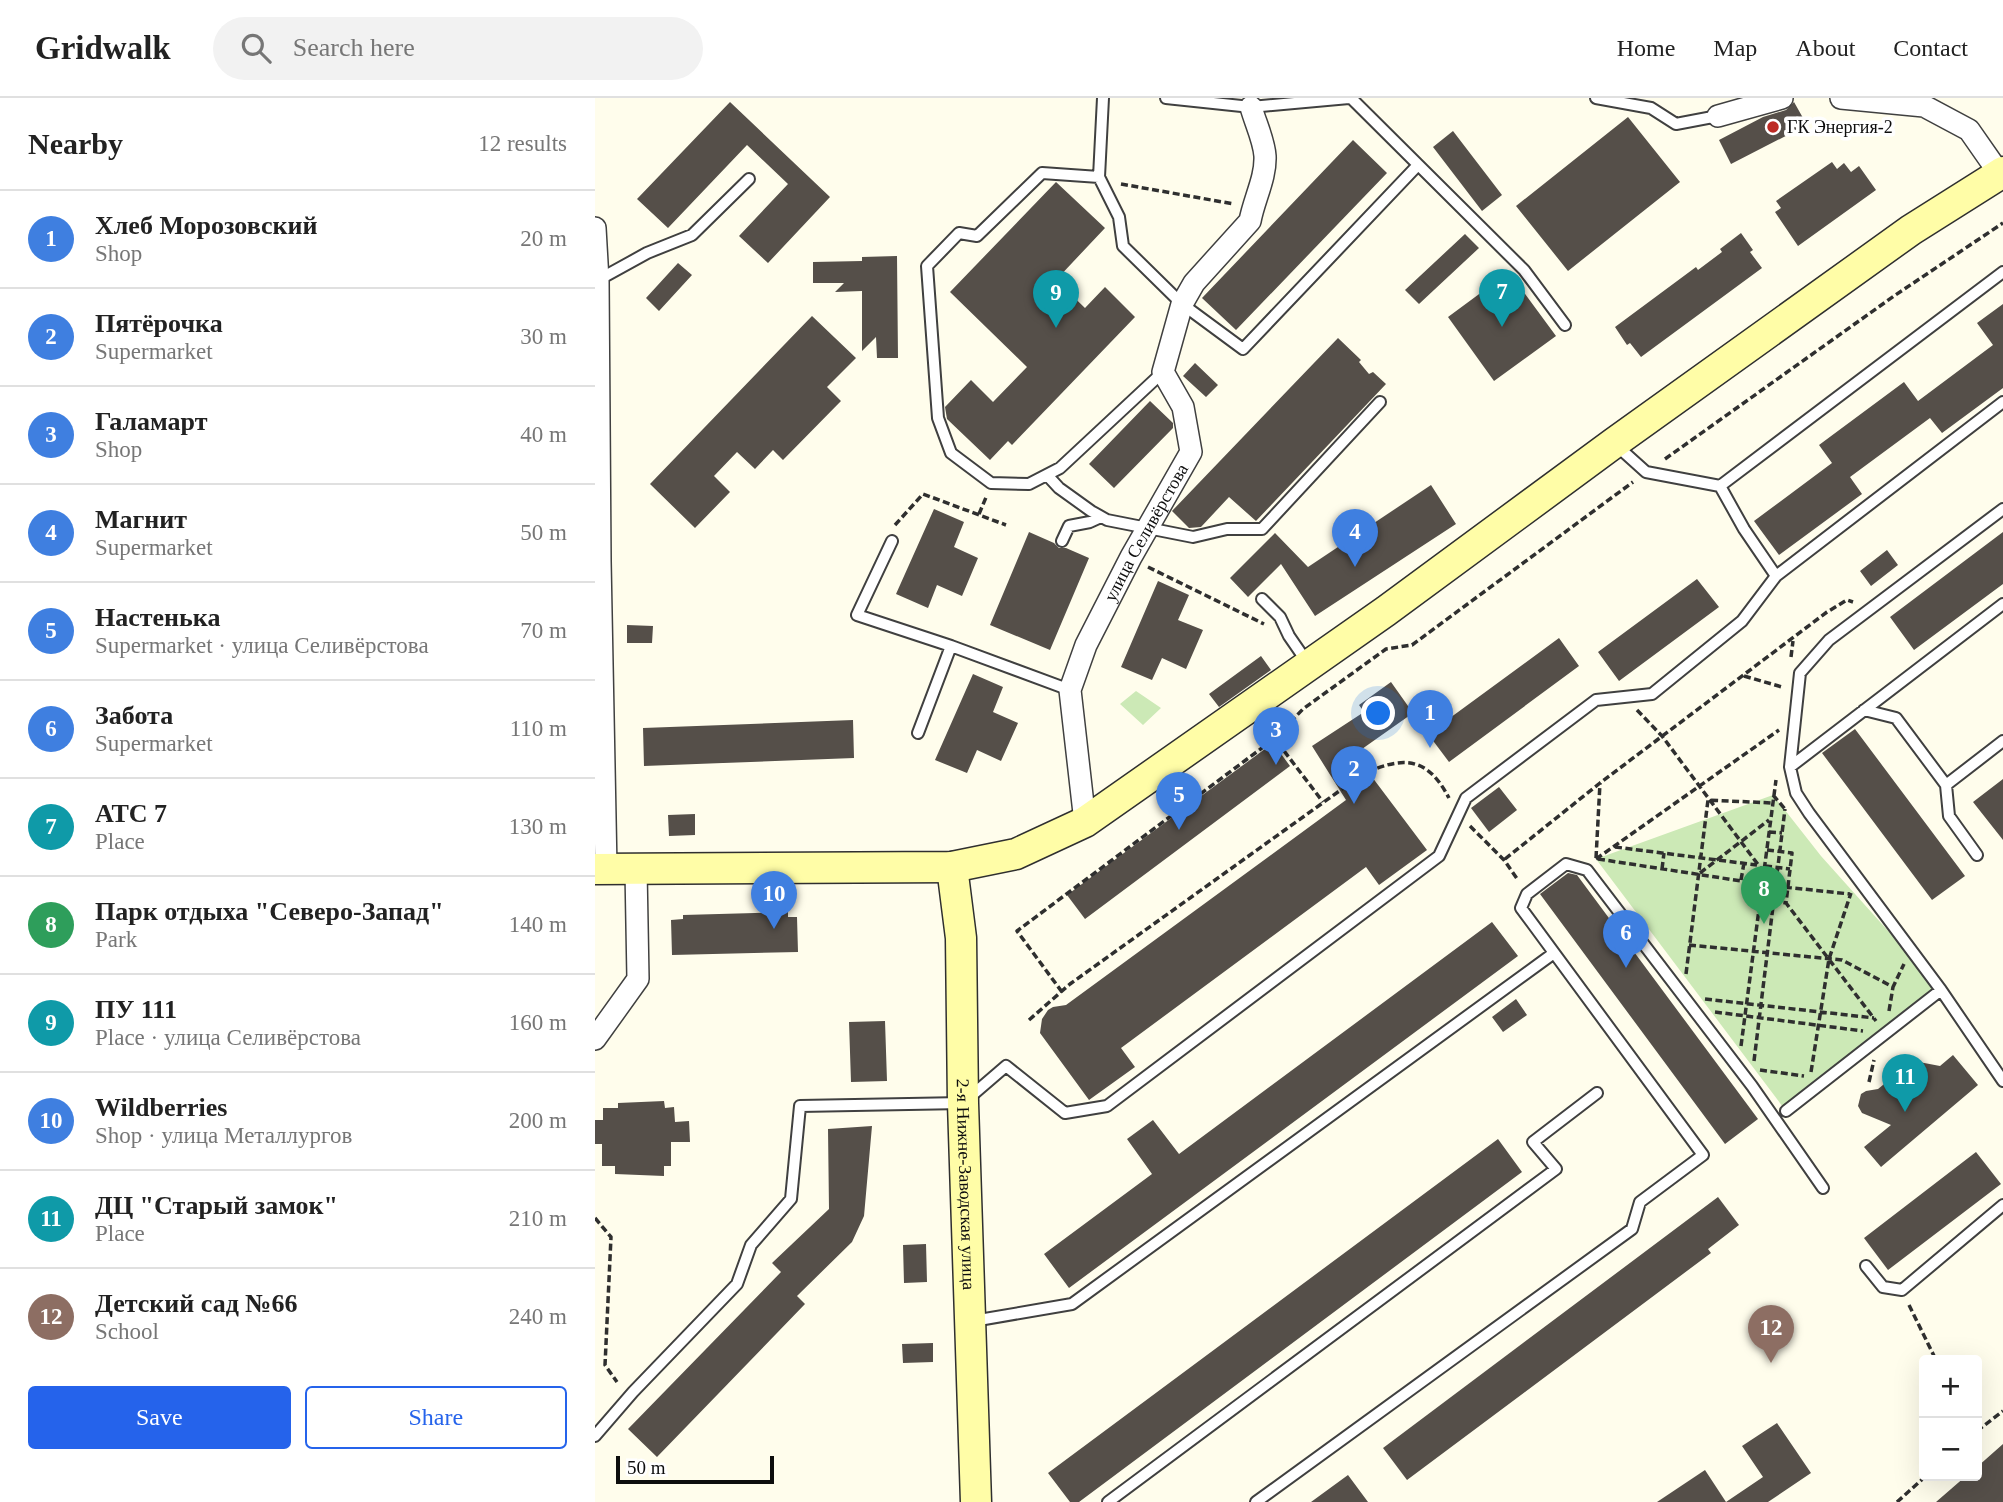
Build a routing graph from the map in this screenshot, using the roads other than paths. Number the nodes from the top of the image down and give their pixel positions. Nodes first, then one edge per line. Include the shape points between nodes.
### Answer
1 (1103, 98) edge
2 (1166, 98) edge
3 (1350, 98) edge
4 (1596, 98) edge
5 (1781, 98) edge
6 (1841, 98) edge
7 (1251, 107) junction
8 (1718, 116) joint
9 (1418, 165) junction
10 (2001, 172) edge
11 (1099, 177) junction
12 (749, 179) dead end
13 (595, 228) edge
14 (2003, 272) edge
15 (598, 280) junction
16 (1182, 304) junction
17 (1565, 325) dead end
18 (1163, 372) junction
19 (1380, 402) dead end
20 (2003, 402) edge
21 (1614, 443) junction
22 (1047, 475) junction
23 (1720, 486) junction
24 (2003, 509) edge
25 (1101, 517) junction
26 (1148, 528) junction
27 (892, 541) road end
28 (1062, 541) dead end
29 (1776, 576) junction
30 (1262, 599) dead end
31 (2003, 604) edge
32 (951, 646) junction
33 (1309, 665) junction
34 (1070, 690) junction
35 (1864, 709) junction
36 (918, 733) dead end
37 (2003, 741) edge
38 (1790, 766) junction
39 (1946, 785) junction
40 (1085, 822) junction
41 (1977, 855) dead end
42 (952, 867) junction
43 (601, 869) edge
44 (636, 870) junction
45 (1554, 953) junction
46 (1941, 990) junction
47 (595, 1039) edge
48 (2003, 1081) edge
49 (1597, 1093) dead end
50 (963, 1102) junction
51 (1786, 1111) dead end
52 (1823, 1188) dead end
53 (2003, 1205) edge
54 (1866, 1266) dead end
55 (970, 1321) junction
56 (595, 1436) edge
57 (976, 1502) edge
58 (1108, 1502) edge
59 (1256, 1502) edge

1 - 11 lane
2 - 7 lane
3 - 7 lane
3 - 9 lane
4 - 8 lane via 1651,108 1676,124
5 - 8 street
6 - 10 street via 1924,106 1969,130
7 - 16 street via 1265,156 1259,196 1250,221
9 - 16 lane via 1243,349
9 - 17 lane via 1524,270
10 - 21 main road via 1911,230
11 - 16 lane via 1119,217 1122,246
11 - 22 lane via 1042,173 977,236 959,233 927,266 939,418 951,453 991,483 1029,484
12 - 15 lane via 692,235 646,253
13 - 15 street
14 - 23 lane
15 - 43 street
16 - 18 street
18 - 22 lane via 1061,468
18 - 26 street, улица Селивёрстова via 1183,407 1191,452
19 - 26 lane via 1262,529 1193,537
20 - 29 lane
21 - 23 lane via 1646,472
21 - 33 main road
22 - 25 lane
23 - 29 lane
24 - 38 lane via 1829,640 1800,673
25 - 26 lane
25 - 28 lane via 1069,526
26 - 34 street, улица Селивёрстова via 1086,645
27 - 32 lane via 857,615
29 - 50 lane via 1742,621 1652,694 1596,700 1466,798 1440,856 1107,1106 1065,1113 1006,1066
30 - 33 lane via 1280,617
31 - 35 lane
32 - 34 lane
32 - 36 lane
33 - 40 main road
34 - 40 street, улица Селивёрстова
35 - 38 lane
35 - 39 lane via 1896,718
37 - 39 lane
38 - 46 lane via 1796,793 1809,814
39 - 41 lane via 1949,816
40 - 42 main road via 1016,854
42 - 44 main road
42 - 50 main road, 2-я Нижне-Заводская улица via 961,938
43 - 44 main road
44 - 47 street via 638,979
45 - 52 lane via 1521,908 1527,894 1566,864 1587,870 1752,1086
45 - 55 lane via 1072,1304
45 - 59 lane via 1703,1156 1640,1202 1632,1229
46 - 48 lane
46 - 51 lane
49 - 58 lane via 1533,1142 1556,1169
50 - 55 main road, 2-я Нижне-Заводская улица
50 - 56 lane via 800,1106 791,1199 751,1245 737,1284
53 - 54 lane via 1902,1290 1883,1287
55 - 57 main road, 2-я Нижне-Заводская улица

